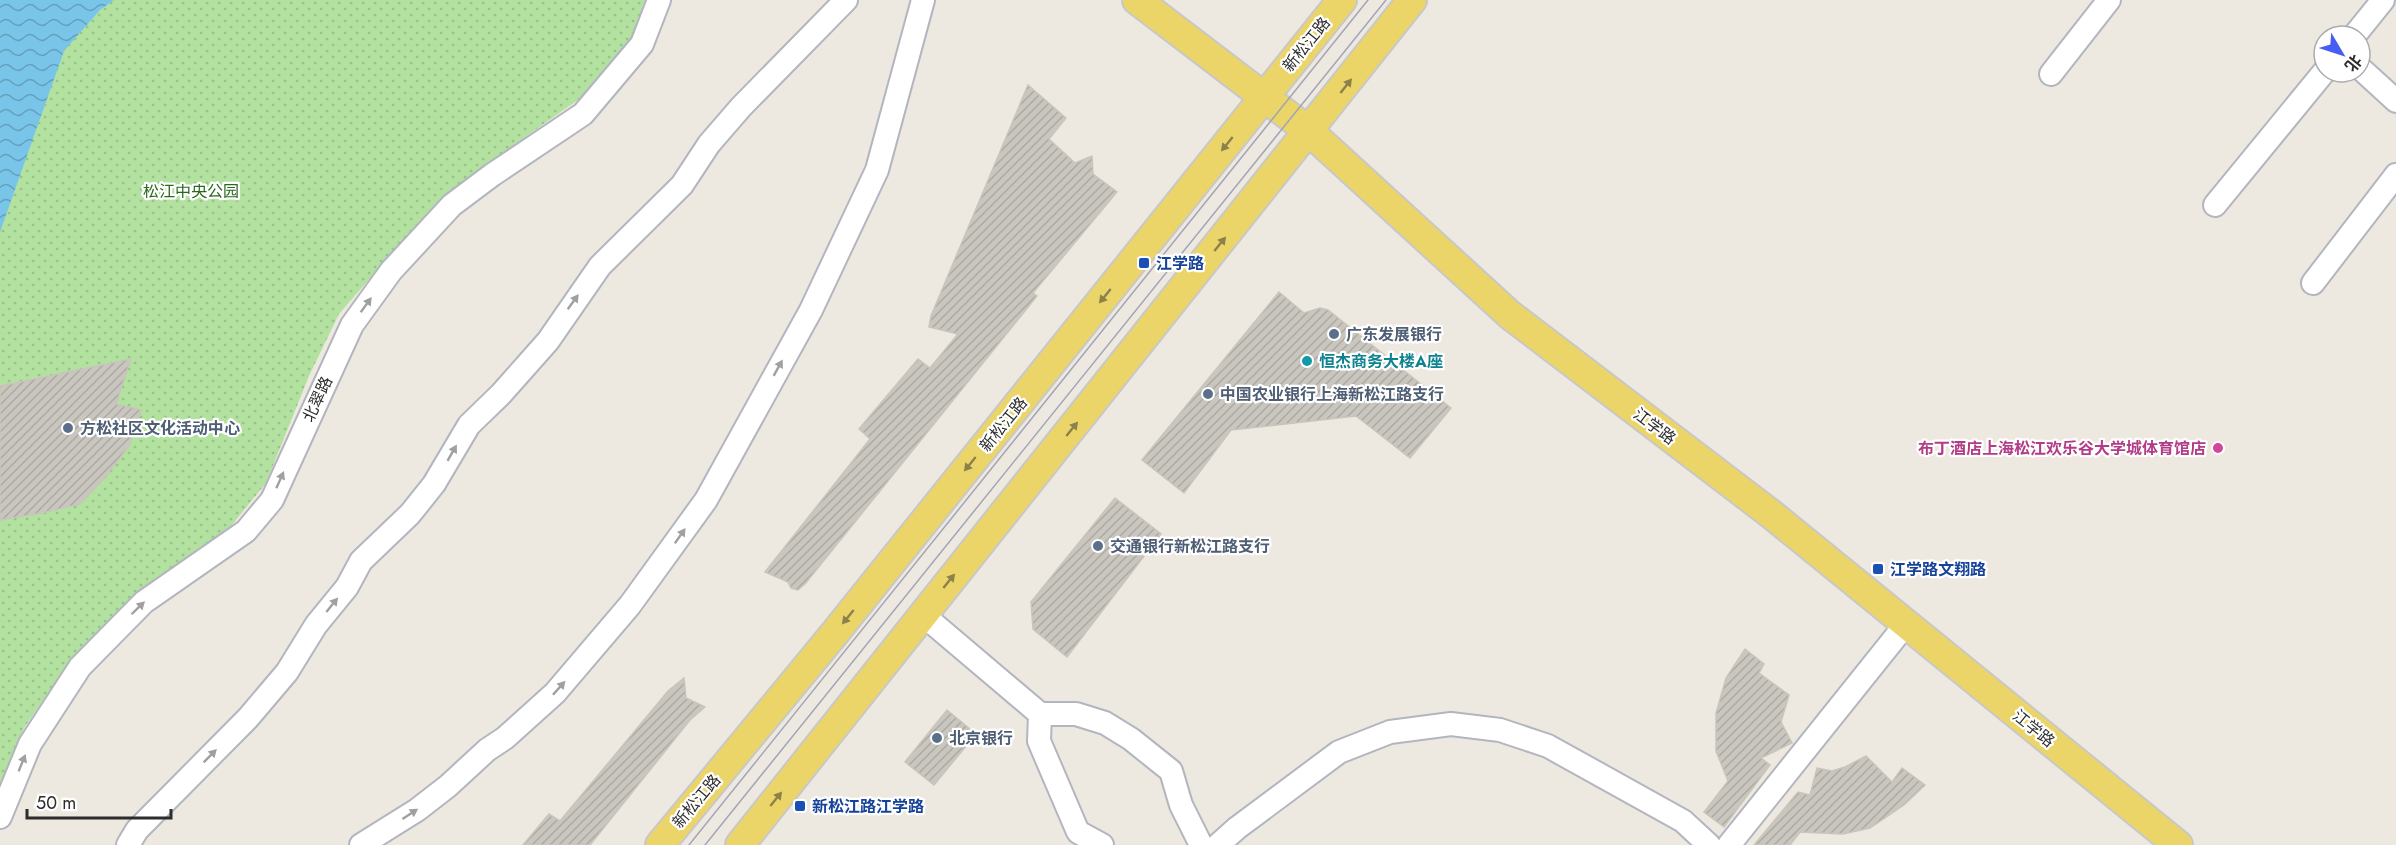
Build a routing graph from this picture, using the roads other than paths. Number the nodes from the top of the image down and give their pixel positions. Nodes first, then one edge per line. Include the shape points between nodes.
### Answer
1 (659, 0) edge
2 (846, 0) edge
3 (923, 0) edge
4 (1137, 0) edge
5 (1342, 0) edge
6 (1412, 0) edge
7 (2109, 0) edge
8 (2383, 0) edge
9 (2364, 24) edge
10 (2051, 74) dead end
11 (2372, 79) edge
12 (2314, 84) edge
13 (1263, 98) junction
14 (2396, 101) edge
15 (1310, 132) junction
16 (2396, 175) edge
17 (2215, 205) dead end
18 (2313, 283) dead end
19 (922, 614) junction
20 (1906, 624) junction
21 (1040, 714) junction
22 (0, 817) edge
23 (128, 845) edge
24 (361, 845) edge
25 (660, 845) edge
26 (740, 845) edge
27 (1102, 845) edge
28 (1201, 845) edge
29 (1218, 845) edge
30 (1709, 845) edge
31 (1730, 845) edge
32 (2178, 845) edge

22 -> 1 street, 北翠路 via 30,744 80,667 144,602 246,531 272,500 352,325 392,271 452,206 583,114 642,45
23 -> 2 street via 137,830 248,718 287,672 361,561 410,514 434,484 469,425 548,341 600,266 682,184 741,107
24 -> 3 street via 417,810 555,693 630,605 706,500 811,310 877,170
4 - 13 main road, 江学路
5 - 13 main road, 新松江路
15 -> 6 main road
7 - 10 street
8 - 9 street
11 - 14 street
12 - 17 street
13 - 15 main road, 江学路
13 -> 25 main road, 新松江路
19 -> 15 main road
15 - 20 main road, 江学路 via 1510,315 1771,514
16 - 18 street
19 - 21 street
26 -> 19 main road
20 - 31 street
20 - 32 main road, 江学路
21 - 27 street via 1039,741 1078,832
21 - 28 street via 1076,714 1105,723 1171,771 1181,805
29 - 30 street via 1340,752 1390,732 1450,724 1500,730 1548,746 1683,821

